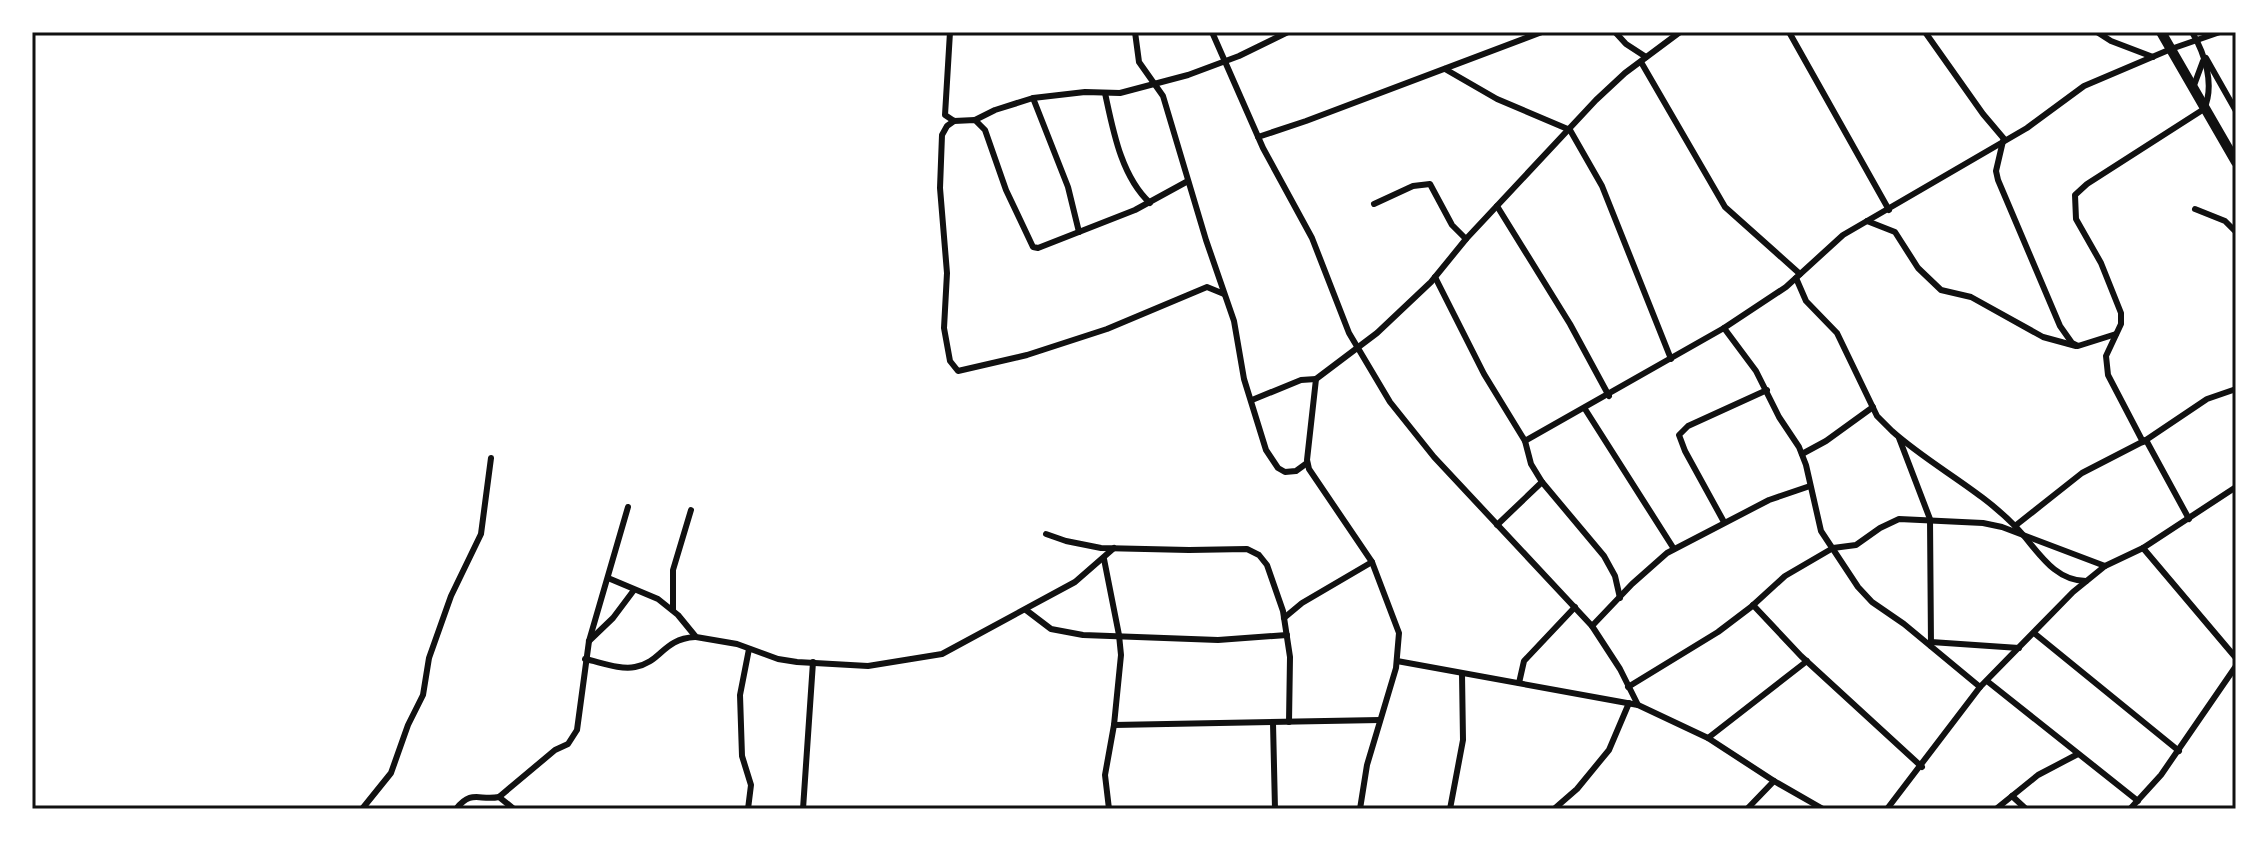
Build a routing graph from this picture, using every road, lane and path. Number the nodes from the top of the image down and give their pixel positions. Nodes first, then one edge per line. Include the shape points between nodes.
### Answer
1 (950, 32) edge
2 (1135, 32) edge
3 (1212, 32) edge
4 (1267, 32) edge
5 (1288, 32) edge
6 (1542, 32) edge
7 (1615, 32) edge
8 (1680, 32) edge
9 (1789, 32) edge
10 (1925, 32) edge
11 (2097, 32) edge
12 (2161, 32) edge
13 (2192, 32) edge
14 (2220, 32) edge
15 (1268, 41) junction
16 (2197, 41) junction
17 (2171, 49) junction
18 (2202, 51) junction
19 (2153, 57) junction
20 (1643, 60) junction
21 (2204, 60) junction
22 (1225, 61) junction
23 (1445, 69) junction
24 (1154, 83) junction
25 (2193, 88) junction
26 (1105, 93) junction
27 (1033, 98) junction
28 (2204, 109) junction
29 (2236, 111) edge
30 (975, 120) junction
31 (954, 121) junction
32 (1570, 130) junction
33 (1258, 137) junction
34 (2004, 140) junction
35 (2236, 162) edge
36 (1188, 181) junction
37 (1150, 203) junction
38 (1374, 204) dead end
39 (1497, 206) junction
40 (2195, 209) dead end
41 (1889, 210) junction
42 (1867, 221) junction
43 (1079, 232) junction
44 (2236, 232) edge
45 (1466, 239) junction
46 (1798, 276) junction
47 (1435, 277) junction
48 (1224, 294) junction
49 (1724, 328) junction
50 (2116, 334) junction
51 (2078, 346) junction
52 (1358, 348) junction
53 (1671, 359) junction
54 (1316, 379) junction
55 (2236, 389) edge
56 (1767, 390) junction
57 (1609, 396) junction
58 (1252, 400) junction
59 (1873, 407) junction
60 (1585, 409) junction
61 (1899, 438) junction
62 (1525, 441) junction
63 (2144, 441) junction
64 (1802, 454) junction
65 (491, 458) dead end
66 (1307, 463) junction
67 (1542, 482) junction
68 (1810, 486) junction
69 (2236, 487) edge
70 (628, 507) dead end
71 (691, 510) dead end
72 (1930, 519) junction
73 (2189, 519) junction
74 (1724, 522) junction
75 (1497, 525) junction
76 (2015, 526) junction
77 (1046, 534) dead end
78 (2022, 535) junction
79 (1101, 548) junction
80 (1114, 548) junction
81 (1833, 548) junction
82 (2143, 548) junction
83 (1674, 549) junction
84 (1104, 560) junction
85 (1372, 562) junction
86 (2105, 566) junction
87 (608, 578) junction
88 (2086, 581) junction
89 (634, 590) junction
90 (1620, 598) junction
91 (1753, 605) junction
92 (1575, 607) junction
93 (673, 610) junction
94 (1026, 610) junction
95 (1284, 618) junction
96 (1592, 626) junction
97 (2034, 633) junction
98 (1119, 635) junction
99 (1287, 635) junction
100 (696, 637) junction
101 (589, 641) junction
102 (1931, 644) junction
103 (2019, 648) junction
104 (749, 649) junction
105 (2236, 658) edge
106 (585, 659) junction
107 (1397, 661) junction
108 (1807, 661) junction
109 (813, 662) junction
110 (2236, 666) edge
111 (1462, 674) junction
112 (1987, 681) junction
113 (1519, 683) junction
114 (1628, 687) junction
115 (1980, 687) junction
116 (1629, 703) junction
117 (1638, 705) junction
118 (1380, 720) junction
119 (1289, 722) junction
120 (1273, 723) junction
121 (1114, 725) junction
122 (1708, 738) junction
123 (2179, 751) junction
124 (2078, 754) junction
125 (1922, 767) junction
126 (1774, 781) junction
127 (2012, 796) junction
128 (499, 797) junction
129 (2138, 801) junction
130 (362, 809) edge
131 (456, 809) edge
132 (514, 809) edge
133 (748, 809) edge
134 (803, 809) edge
135 (1109, 809) edge
136 (1275, 809) edge
137 (1360, 809) edge
138 (1450, 809) edge
139 (1554, 809) edge
140 (1747, 809) edge
141 (1823, 809) edge
142 (1887, 809) edge
143 (1996, 809) edge
144 (2026, 809) edge
145 (2130, 809) edge

1 - 31 street via 944,109
2 - 24 street via 1139,62
3 - 22 street
4 - 15 street
5 - 15 street
6 - 23 street
7 - 20 street
8 - 20 street
9 - 41 street
10 - 34 street
11 - 19 street
12 - 17 highway
13 - 16 street
14 - 16 street
15 - 22 street
16 - 17 street
16 - 18 street
17 - 19 street
17 - 25 highway
18 - 21 street
18 - 29 street
19 - 34 street via 2084,86
20 - 32 street via 1613,83
20 - 46 street via 1725,207
21 - 25 street
21 - 28 street via 2209,89
22 - 24 street
22 - 33 street
23 - 32 street
23 - 33 street
24 - 26 street
24 - 36 street via 1163,96
25 - 28 highway
26 - 27 street
26 - 37 street via 1127,169
27 - 30 street
27 - 43 street via 1068,187
28 - 35 highway
28 - 50 street via 2075,195 2076,219 2121,313
30 - 31 street
30 - 43 street via 985,130 1029,243 1038,248
31 - 48 street via 942,135 940,199 947,273 944,328 950,361 958,371 1050,348 1207,287
32 - 39 street
32 - 53 street via 1602,186
33 - 52 street via 1312,238
34 - 41 street
34 - 51 street via 1996,171 2000,188 2045,297
36 - 37 street
36 - 48 street
37 - 43 street
38 - 45 street via 1430,184 1452,225
39 - 45 street
39 - 57 street
40 - 44 street via 2225,221
41 - 42 street
42 - 46 street via 1829,246
42 - 51 street via 1895,232 1918,268 1941,290 1984,303 2043,337
45 - 47 street
46 - 49 street
46 - 59 street via 1806,301 1837,333
47 - 52 street
47 - 62 street
48 - 58 street
49 - 53 street
49 - 56 street
50 - 51 street
50 - 63 street via 2106,356 2108,375
52 - 54 street
52 - 75 street via 1390,402
53 - 57 street
54 - 58 street
54 - 66 street
55 - 63 street via 2207,399
56 - 64 street
56 - 74 street via 1679,435
57 - 60 street
58 - 66 street via 1266,450 1278,468 1291,473
59 - 61 street
59 - 64 street
60 - 62 street
60 - 83 street
61 - 72 street
61 - 76 street
62 - 67 street
63 - 73 street
63 - 76 street via 2082,473
64 - 68 street
65 - 130 street via 481,534 451,596 429,658 423,695 391,773
66 - 85 street
67 - 75 street
67 - 90 street via 1604,556
68 - 74 street
68 - 81 street via 1821,531
69 - 73 street
70 - 87 street
71 - 93 street via 673,570
72 - 78 street via 1983,523
72 - 81 street via 1899,519 1856,545
72 - 102 street
73 - 82 street
74 - 83 street
75 - 92 street
76 - 78 street
77 - 79 street
78 - 86 street
78 - 88 street via 2064,577
79 - 80 street
79 - 84 street
80 - 84 street
80 - 95 street via 1247,549 1267,565
81 - 91 street via 1773,584
81 - 102 street via 1864,594
82 - 86 street
82 - 105 street
83 - 90 street
84 - 94 street
84 - 98 street
85 - 95 street
85 - 107 street via 1399,633
86 - 88 street
87 - 89 street
87 - 101 street
88 - 97 street
89 - 93 street
89 - 101 street
90 - 96 street
91 - 108 street
91 - 114 street
92 - 96 street
92 - 113 street via 1524,661
93 - 100 street
94 - 98 street via 1061,632
94 - 109 street via 942,654 868,666
95 - 99 street
96 - 114 street
97 - 103 street
97 - 123 street
98 - 99 street via 1218,640
98 - 121 street
99 - 119 street
100 - 104 street
100 - 106 street via 672,641 637,667
101 - 106 street
102 - 103 street
102 - 115 street
103 - 112 street
104 - 109 street via 778,659
104 - 133 street via 740,695 742,756 751,785
106 - 128 street via 574,738
107 - 111 street
107 - 118 street
108 - 122 street
108 - 125 street
109 - 134 street
110 - 123 street
111 - 113 street
111 - 138 street via 1463,740
112 - 115 street
112 - 124 street
113 - 116 street
114 - 117 street
115 - 125 street
116 - 117 street
116 - 139 street via 1609,750
117 - 122 street
118 - 119 street
118 - 137 street
119 - 120 street
120 - 121 street
120 - 136 street
121 - 135 street via 1105,775
122 - 126 street
123 - 129 street
124 - 127 street
124 - 129 street
125 - 142 street
126 - 140 street
126 - 141 street
127 - 143 street
127 - 144 street
128 - 131 street via 470,797
128 - 132 street
129 - 145 street

